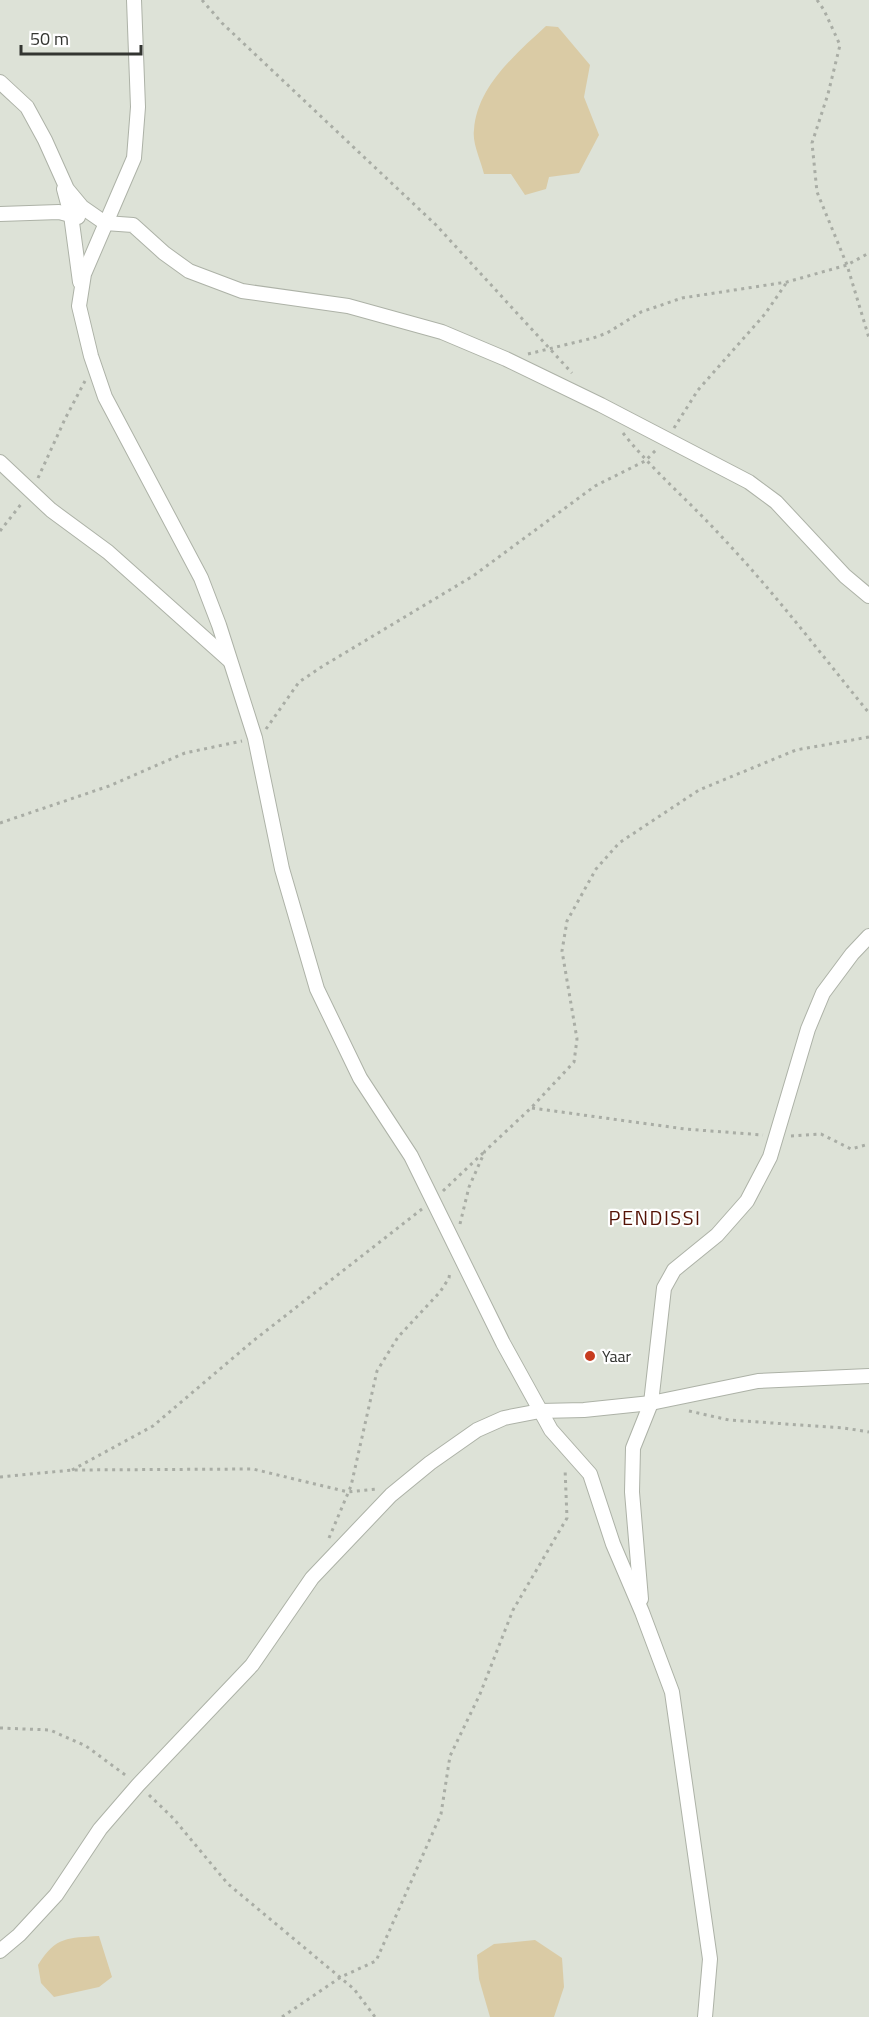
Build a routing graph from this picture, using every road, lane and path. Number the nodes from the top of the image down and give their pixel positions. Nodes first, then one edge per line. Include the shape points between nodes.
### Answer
1 (134, 0) edge
2 (202, 0) edge
3 (817, 0) edge
4 (0, 82) edge
5 (61, 175) junction
6 (0, 214) edge
7 (71, 215) junction
8 (105, 223) junction
9 (869, 253) edge
10 (847, 265) junction
11 (787, 282) junction
12 (82, 290) junction
13 (869, 338) edge
14 (550, 348) junction
15 (92, 356) junction
16 (506, 359) junction
17 (579, 381) dead end
18 (623, 433) dead end
19 (667, 439) junction
20 (645, 461) junction
21 (0, 462) edge
22 (32, 492) junction
23 (0, 531) edge
24 (869, 596) edge
25 (231, 662) junction
26 (869, 713) edge
27 (869, 737) edge
28 (255, 738) junction
29 (0, 823) edge
30 (869, 936) edge
31 (531, 1108) junction
32 (777, 1137) junction
33 (869, 1144) edge
34 (485, 1151) junction
35 (433, 1200) junction
36 (454, 1245) junction
37 (869, 1376) edge
38 (651, 1403) junction
39 (684, 1410) dead end
40 (540, 1411) junction
41 (869, 1432) edge
42 (564, 1445) junction
43 (72, 1470) junction
44 (0, 1477) edge
45 (381, 1487) dead end
46 (348, 1492) junction
47 (325, 1547) dead end
48 (642, 1612) junction
49 (0, 1728) edge
50 (138, 1785) junction
51 (0, 1952) edge
52 (341, 1977) junction
53 (282, 2017) edge
54 (375, 2017) edge
55 (705, 2017) edge

1 - 8 street via 138,107 134,158
2 - 14 path via 436,225
3 - 10 path via 840,45 812,143 817,192
4 - 5 street via 27,107
5 - 7 street
5 - 8 street via 82,207
6 - 7 street
7 - 8 street
7 - 12 street
8 - 12 street via 84,274
8 - 16 street via 133,225 189,271 242,291 348,306 442,332
9 - 10 path
10 - 11 path
10 - 13 path
11 - 14 path via 682,298 641,312 607,333
11 - 19 path via 765,314 699,390
12 - 15 street via 79,306
14 - 16 path
14 - 17 path
15 - 22 path via 84,383
15 - 25 street via 105,397 201,578
16 - 19 street
18 - 20 path
19 - 20 path
19 - 24 street via 749,482 776,502
20 - 26 path via 722,537
20 - 28 path via 595,486 473,576 299,682 266,730
21 - 22 street
22 - 23 path
22 - 25 street via 108,552
25 - 28 street
27 - 31 path via 796,750 699,790 612,851 596,869 567,921 562,951 577,1039 574,1062
28 - 29 path via 185,753 109,786
28 - 35 street via 282,868 317,989 360,1078 411,1156
30 - 32 street via 823,993 808,1029
31 - 32 path
31 - 34 path
32 - 33 path via 821,1134 851,1149
32 - 38 street via 747,1201 717,1235 674,1270 664,1288
34 - 35 path
34 - 36 path
35 - 36 street
35 - 43 path via 253,1341 153,1426
36 - 40 street
36 - 46 path via 450,1278 398,1337 377,1371
37 - 38 street via 758,1381
38 - 40 street
38 - 48 street via 633,1448 632,1491
39 - 41 path via 729,1420
40 - 42 street
40 - 50 street via 504,1418 477,1430 391,1495 312,1578 252,1665
42 - 48 street via 590,1474 613,1544
42 - 52 path via 567,1518 513,1610 480,1695 450,1756 441,1814 376,1961
43 - 44 path
43 - 46 path via 253,1469
45 - 46 path
46 - 47 path
48 - 55 street via 672,1692 710,1959
49 - 50 path via 50,1730 86,1746
50 - 51 street via 100,1829 56,1895
50 - 52 path via 173,1818 228,1884
52 - 53 path
52 - 54 path

